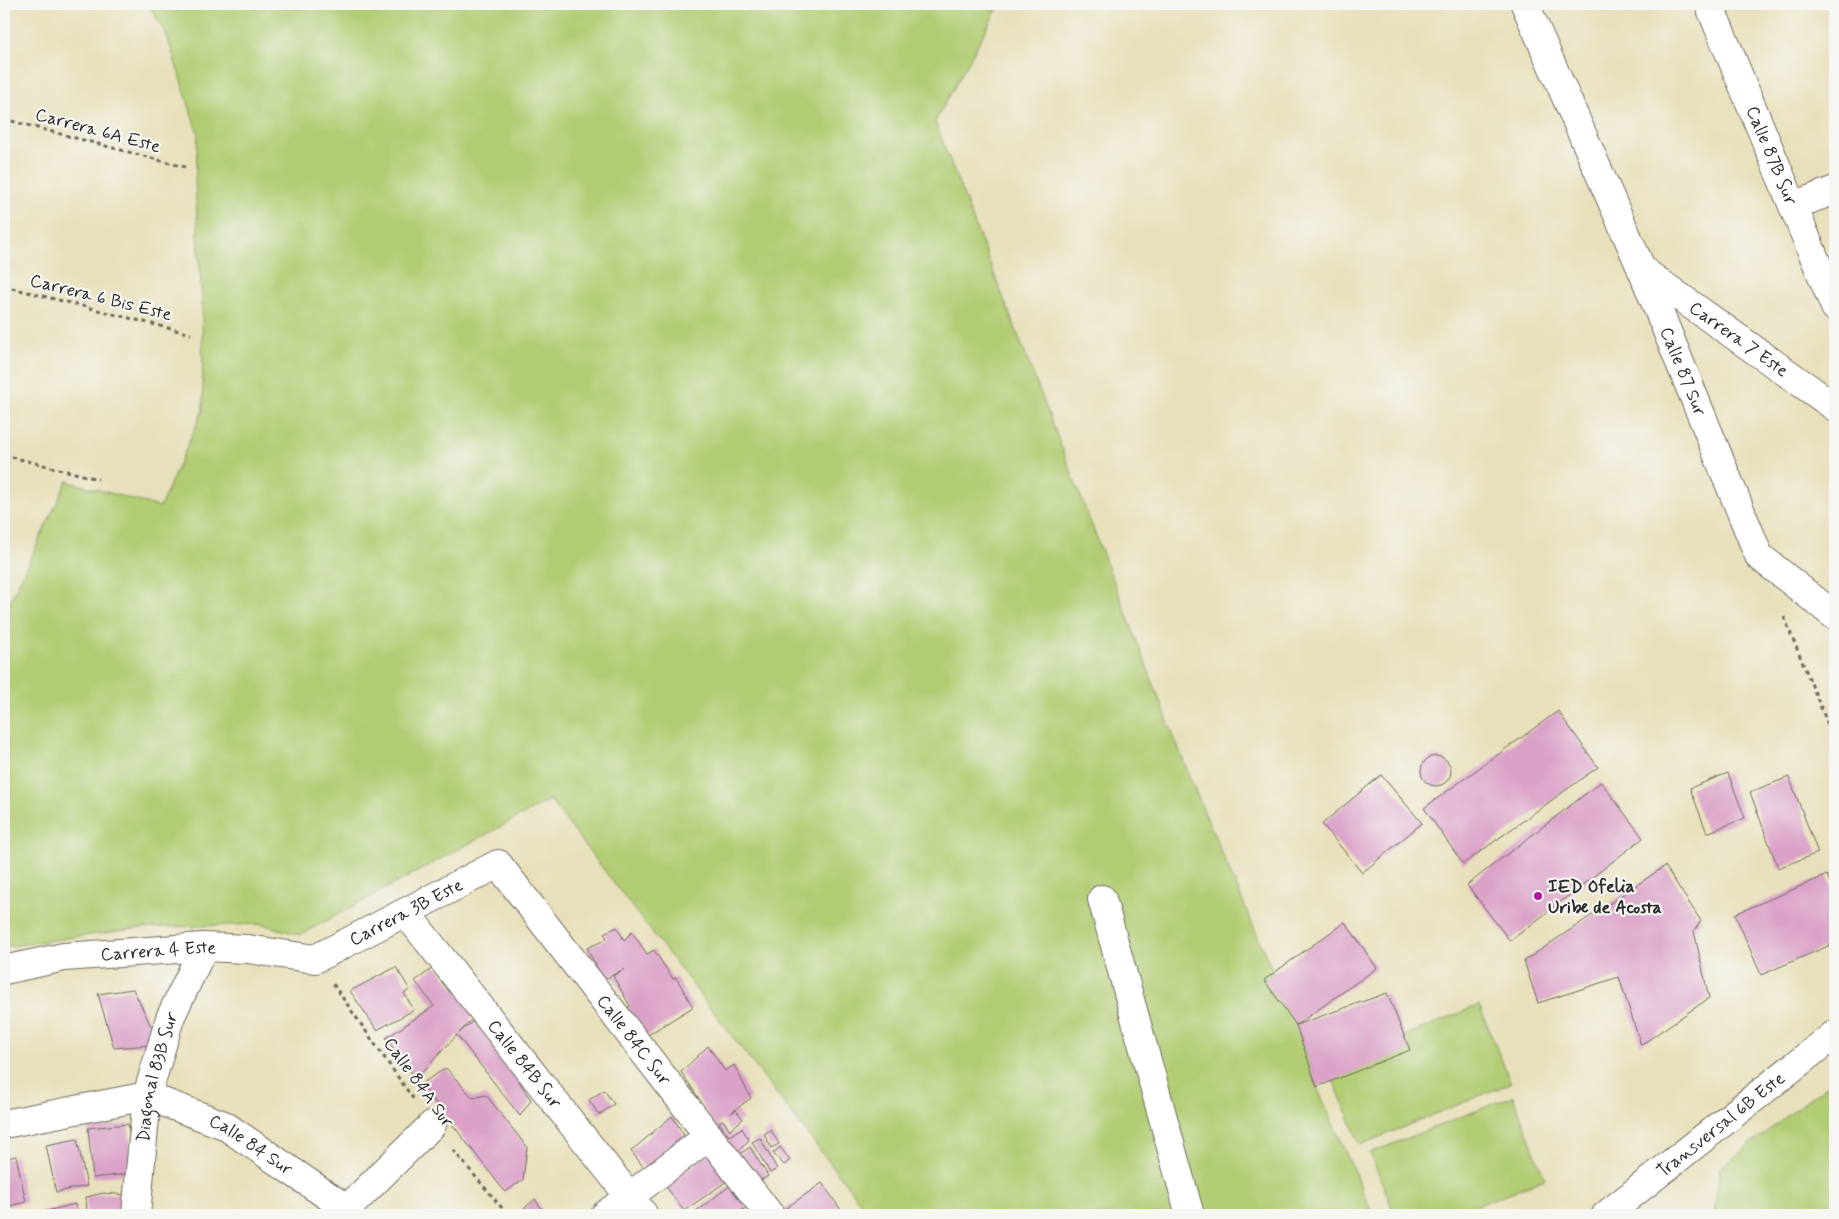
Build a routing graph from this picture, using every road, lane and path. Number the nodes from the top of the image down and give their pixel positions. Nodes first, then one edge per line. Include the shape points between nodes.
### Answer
1 (1526, 4) edge
2 (1709, 4) edge
3 (4, 119) edge
4 (185, 167) dead end
5 (1835, 190) edge
6 (1793, 206) junction
7 (1642, 270) junction
8 (4, 286) edge
9 (1835, 307) edge
10 (191, 334) dead end
11 (1835, 407) edge
12 (4, 455) edge
13 (98, 479) dead end
14 (1781, 609) dead end
15 (1835, 616) edge
16 (1835, 742) edge
17 (498, 864) joint
18 (1102, 898) dead end
19 (406, 913) junction
20 (204, 947) junction
21 (315, 959) junction
22 (4, 970) edge
23 (1835, 1034) edge
24 (147, 1096) junction
25 (4, 1124) edge
26 (432, 1125) junction
27 (709, 1136) junction
28 (637, 1206) edge
29 (346, 1212) edge
30 (136, 1215) edge
31 (508, 1215) edge
32 (605, 1215) edge
33 (770, 1215) edge
34 (1190, 1215) edge
35 (1606, 1215) edge

1 - 7 street, Calle 87 Sur
2 - 6 street, Calle 87B Sur
3 - 4 path, Carrera 6A Este
5 - 6 street
6 - 9 street, Calle 87B Sur
7 - 11 street, Carrera 7 Este
7 - 15 street, Calle 87 Sur via 1759,556
8 - 10 path, Carrera 6 Bis Este
12 - 13 path
14 - 16 path
17 - 19 street, Carrera 3B Este
17 - 27 street, Calle 84C Sur
18 - 34 street
19 - 21 street, Carrera 3B Este
19 - 28 street, Calle 84B Sur
20 - 21 street, Carrera 4 Este via 248,949
20 - 22 street, Carrera 4 Este via 64,957
20 - 24 street, Diagonal 83B Sur via 170,1018
21 - 26 path, Calle 84A Sur
23 - 35 street, Transversal 6B Este
24 - 25 street
24 - 29 street, Calle 84 Sur via 224,1125
24 - 30 street, Diagonal 83B Sur
26 - 29 street
26 - 31 path, Calle 84A Sur
27 - 28 street
27 - 33 street, Calle 84C Sur
28 - 32 street

